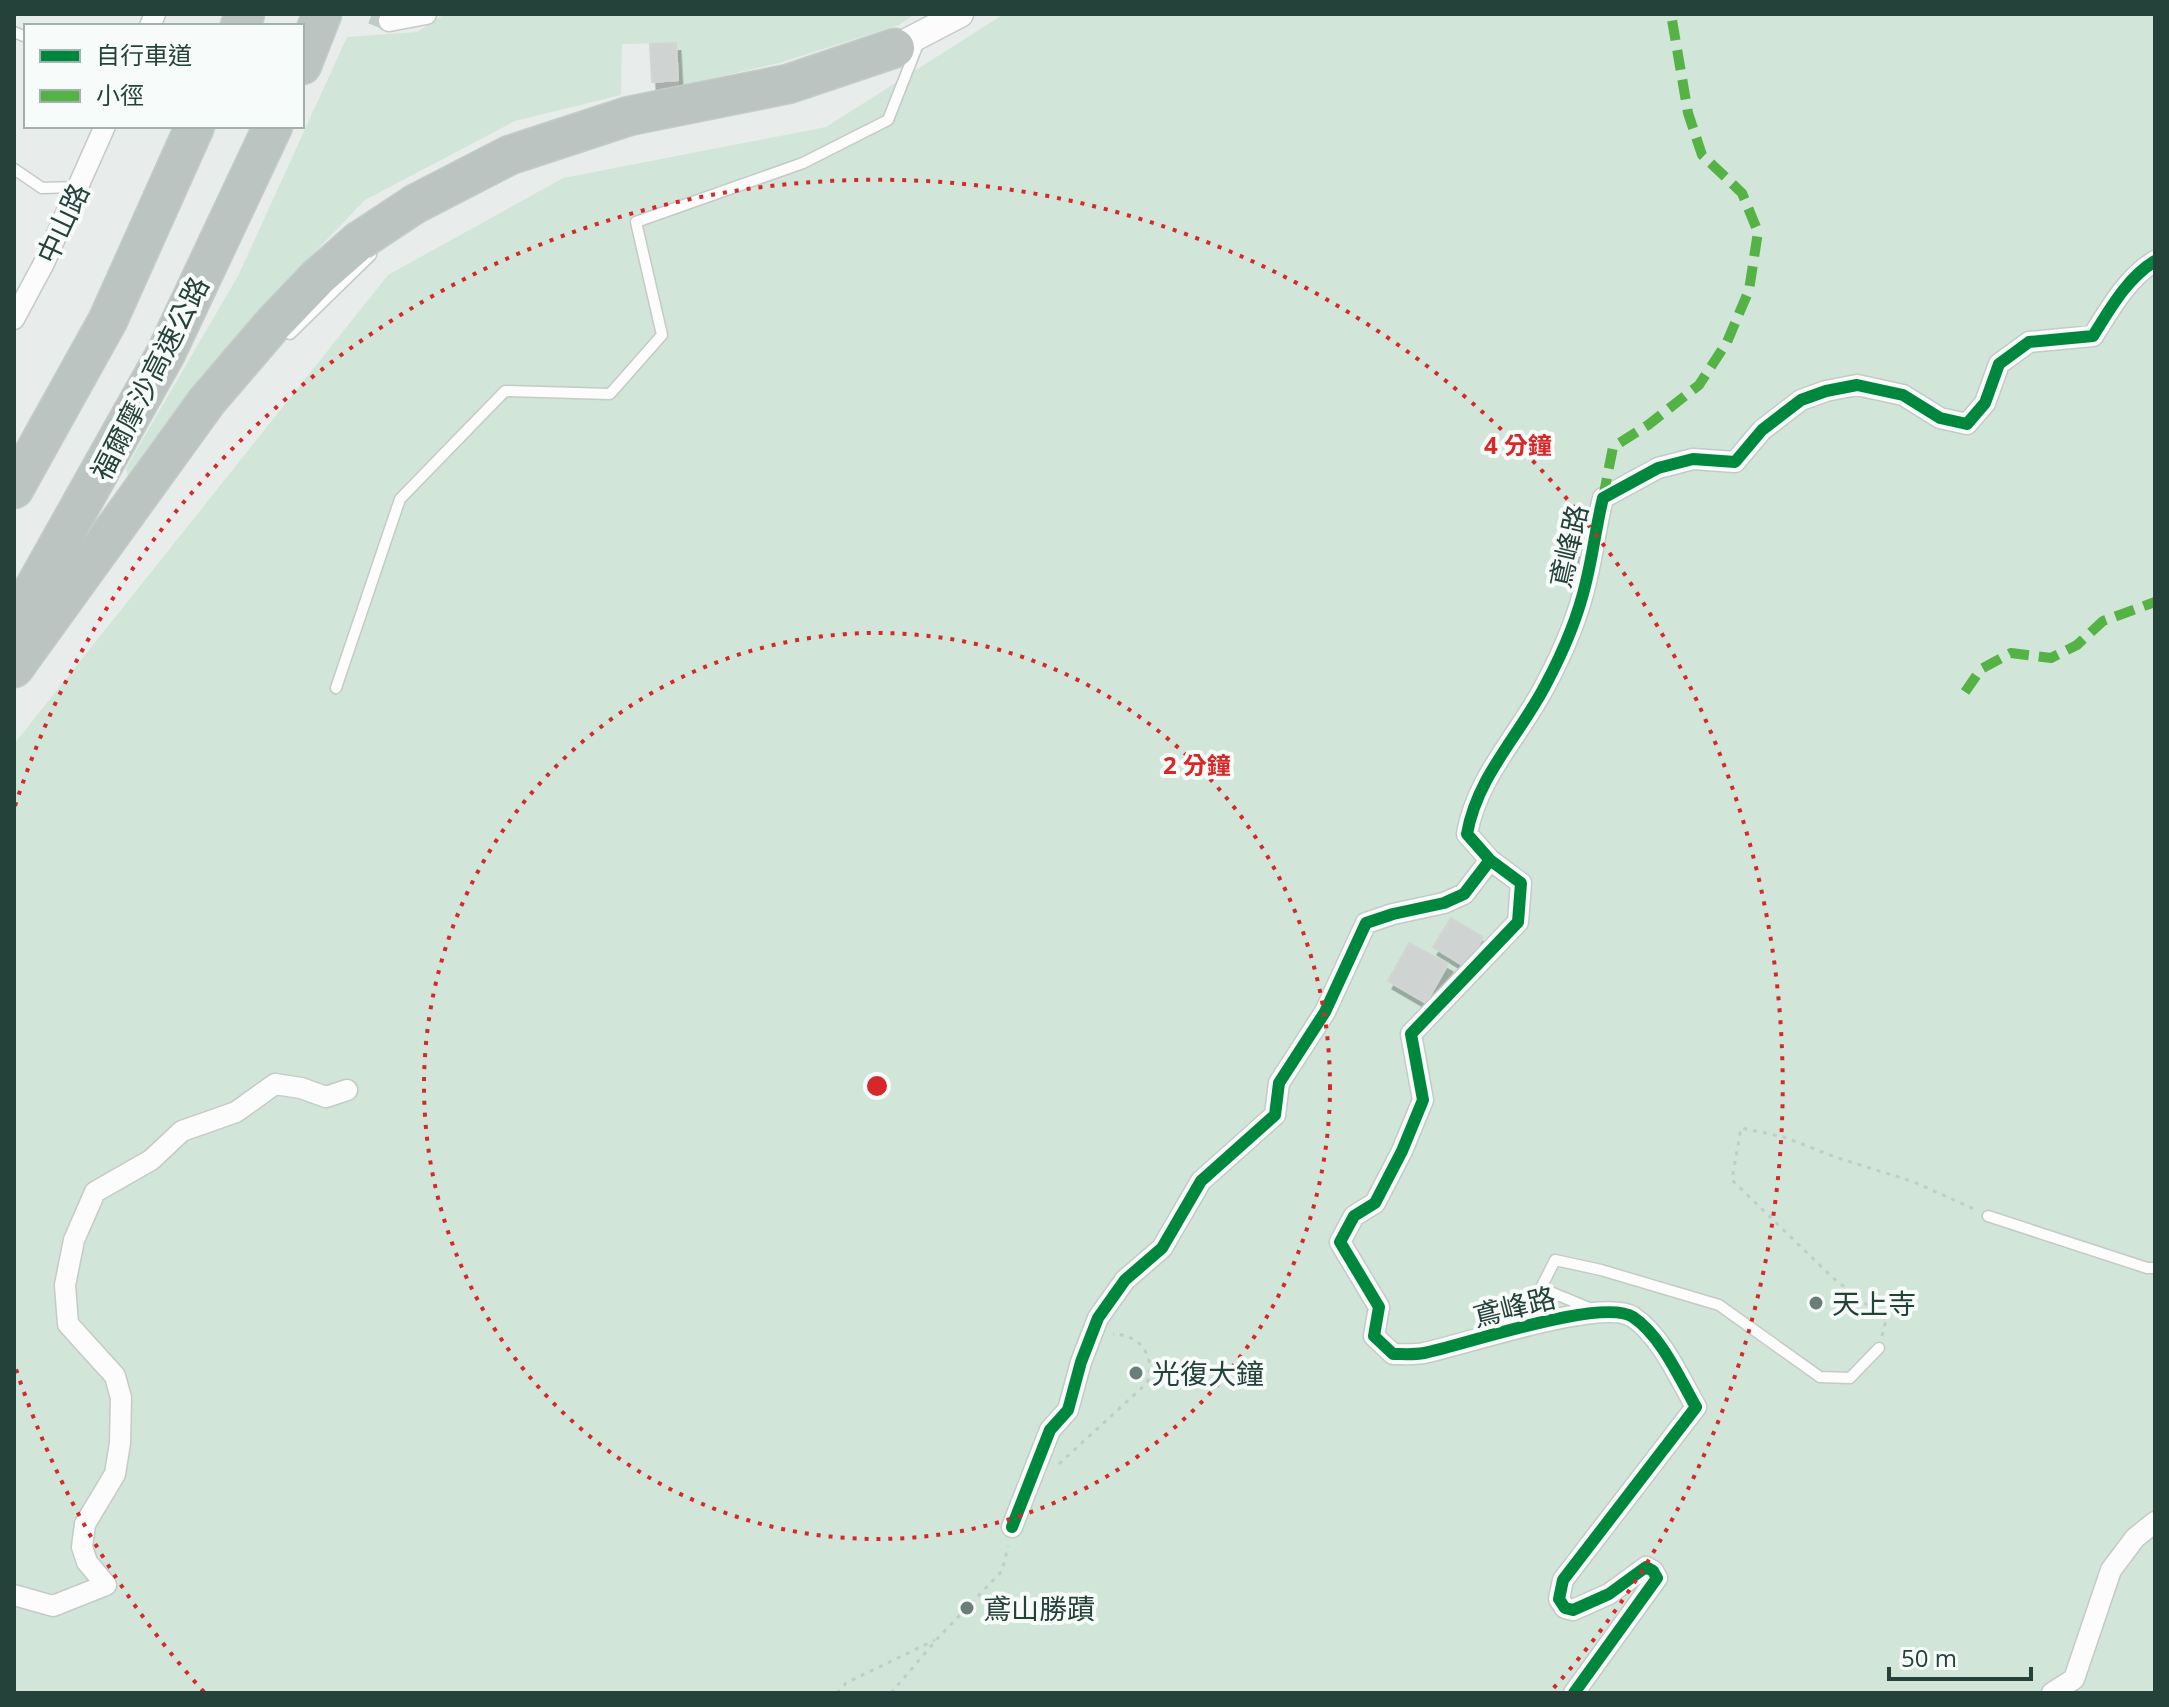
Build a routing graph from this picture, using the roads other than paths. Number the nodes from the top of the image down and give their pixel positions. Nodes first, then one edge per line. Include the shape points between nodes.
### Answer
1 (426, 14) edge
2 (960, 14) edge
3 (389, 21) dead end
4 (900, 48) junction
5 (830, 57) dead end
6 (660, 98) dead end
7 (629, 104) dead end
8 (104, 128) edge
9 (194, 128) edge
10 (272, 128) edge
11 (14, 169) edge
12 (79, 187) junction
13 (368, 246) junction
14 (2155, 261) edge
15 (14, 319) edge
16 (290, 334) dead end
17 (14, 489) edge
18 (14, 624) edge
19 (14, 668) edge
20 (336, 688) dead end
21 (1490, 860) junction
22 (347, 1090) dead end
23 (1988, 1216) road end
24 (2155, 1268) edge
25 (1600, 1312) junction
26 (1879, 1348) road end
27 (2155, 1522) edge
28 (1012, 1527) road end
29 (14, 1595) edge
30 (1574, 1693) edge
31 (2052, 1693) edge

1 - 3 street
2 - 4 street
4 - 5 lane via 884,43
4 - 13 highway, bridge via 788,84 629,116 510,155 414,196
4 - 20 lane via 888,120 803,163 636,222 662,335 610,394 505,391 400,499
6 - 7 lane
8 - 12 street, 中山路
9 - 17 highway via 108,320
10 - 18 highway, 福爾摩沙高速公路 via 166,353
11 - 12 lane via 42,188
12 - 15 street, 中山路
13 - 16 lane
13 - 19 highway via 318,277 207,401
14 - 21 street, 鳶峰路 via 2116,299 2093,336 2029,342 1999,364 1985,403 1967,424 1940,418 1903,395 1857,385 1801,400 1762,430 1735,462 1693,459 1658,468 1603,498 1573,625 1545,685 1471,809 1467,834
21 - 25 street, 鳶峰路 via 1521,883 1518,922 1411,1034 1423,1100 1375,1203 1354,1216 1340,1242 1379,1307 1374,1336 1393,1354 1420,1354
21 - 28 street via 1464,894 1366,923 1325,1012 1279,1083 1275,1115 1201,1181 1162,1248 1125,1280 1098,1318 1068,1410 1050,1430
22 - 29 street via 326,1097 275,1084 236,1112 182,1131 151,1160 95,1192 74,1240 65,1285 68,1324 115,1376 121,1398 115,1474 85,1524 82,1547 106,1585 53,1606
23 - 24 lane
25 - 26 lane via 1541,1288 1555,1260 1719,1305 1820,1377 1850,1378
25 - 30 street, 鳶峰路 via 1631,1316 1663,1348 1696,1407 1563,1580 1559,1599 1573,1610 1609,1594 1646,1567 1657,1578
27 - 31 street via 2111,1570 2074,1679

